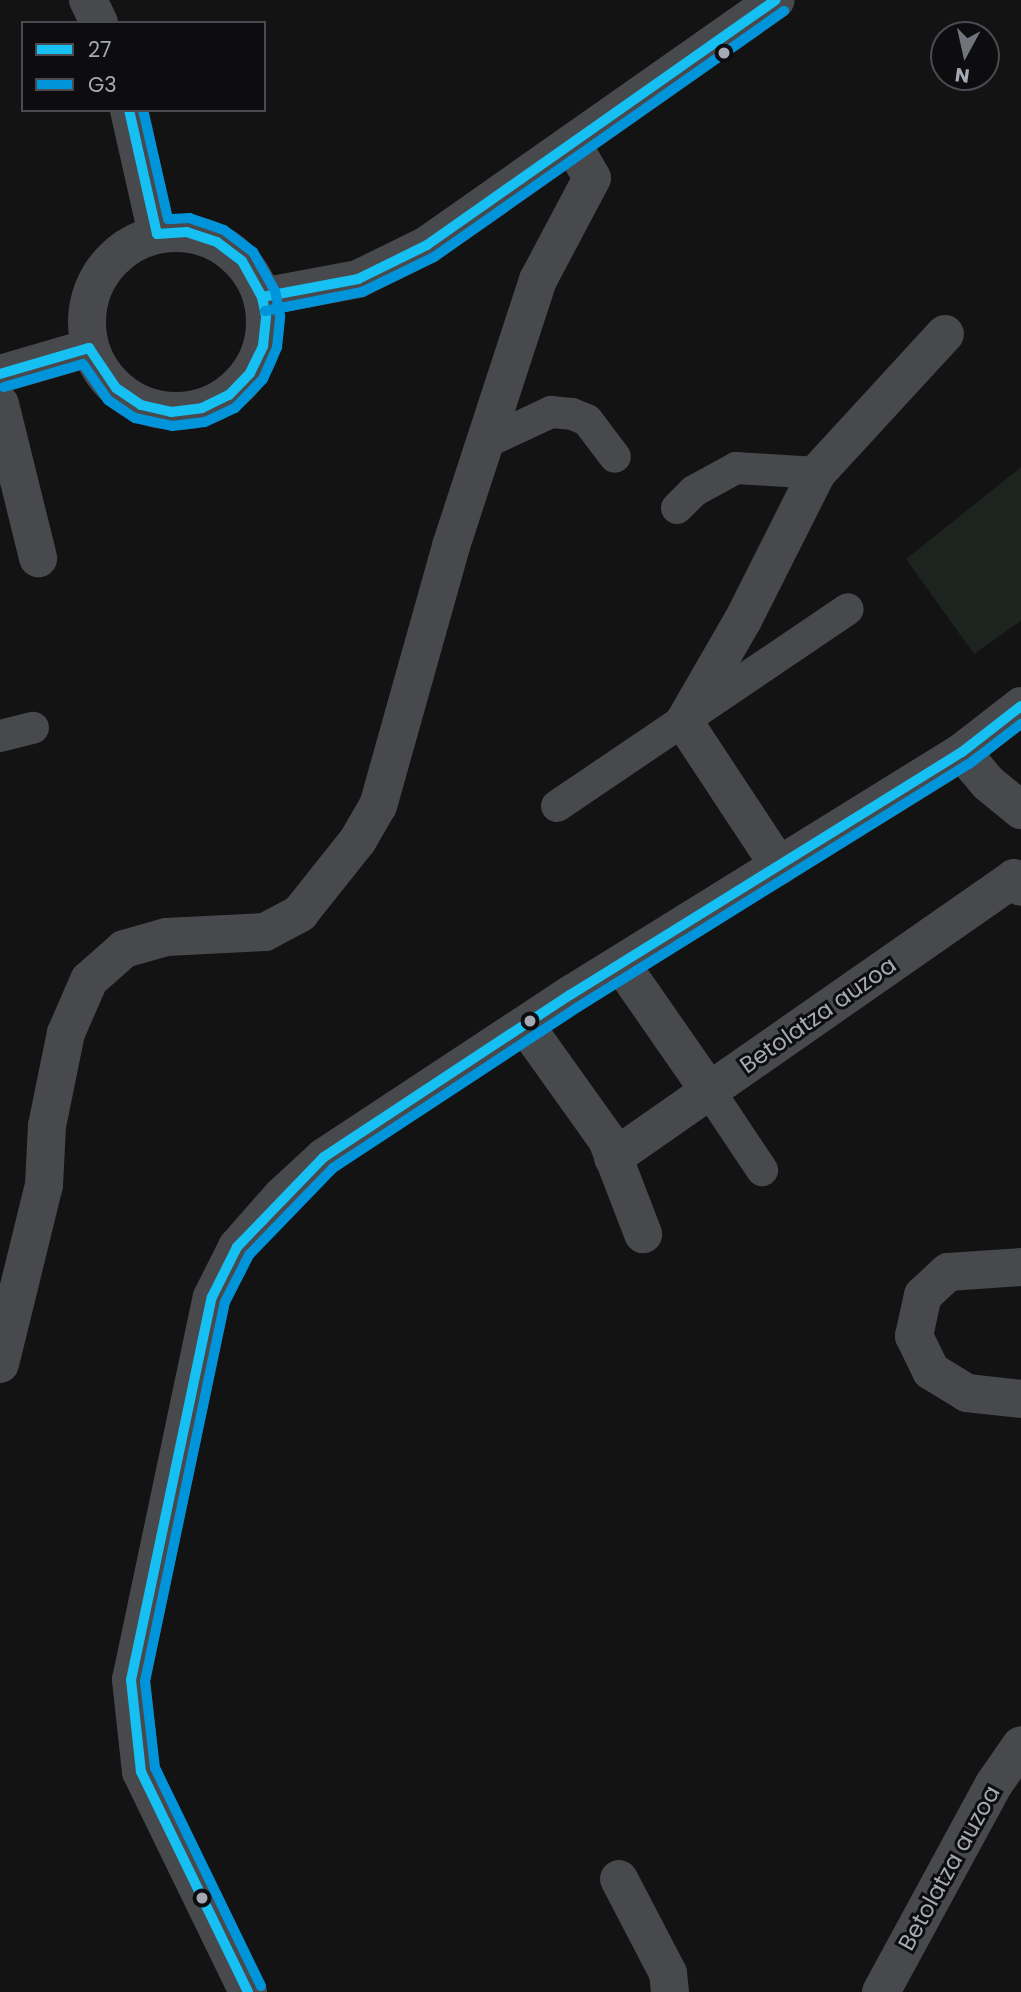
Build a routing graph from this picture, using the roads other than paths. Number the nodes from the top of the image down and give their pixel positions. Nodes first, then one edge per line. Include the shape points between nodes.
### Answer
1 (88, 0) edge
2 (776, 0) edge
3 (98, 21) edge
4 (129, 112) edge
5 (572, 144) junction
6 (157, 234) junction
7 (262, 297) junction
8 (944, 334) dead end
9 (89, 348) junction
10 (0, 374) edge
11 (0, 404) edge
12 (489, 441) junction
13 (615, 457) dead end
14 (817, 473) junction
15 (677, 508) dead end
16 (38, 558) dead end
17 (848, 609) dead end
18 (1021, 706) edge
19 (684, 722) junction
20 (33, 728) dead end
21 (0, 736) edge
22 (962, 752) junction
23 (557, 806) dead end
24 (1021, 810) edge
25 (779, 866) junction
26 (1021, 887) edge
27 (621, 964) junction
28 (525, 1025) junction
29 (709, 1091) junction
30 (613, 1158) junction
31 (762, 1170) dead end
32 (643, 1234) dead end
33 (1021, 1267) edge
34 (0, 1364) edge
35 (1021, 1399) edge
36 (1021, 1745) edge
37 (619, 1879) dead end
38 (249, 1991) edge
39 (670, 1992) edge
40 (881, 1992) edge

1 - 3 street
2 - 5 street
4 - 6 street
5 - 7 street via 427,246 358,279
5 - 12 street via 592,178 538,280
6 - 7 street via 187,232 217,242 242,261
6 - 9 street via 121,252 95,283 87,308
7 - 9 street via 266,316 263,346 250,373 229,395 202,408 171,412 141,405 116,388
8 - 14 street
9 - 10 street
11 - 16 street
12 - 13 lane via 551,412 572,414 587,420
12 - 34 street via 451,546 378,806 358,840 300,912 265,932 166,937 124,950 89,980 66,1033 47,1126 44,1185
14 - 15 lane via 736,468 694,491
14 - 19 street via 743,620
17 - 19 lane
18 - 22 street
19 - 23 lane
19 - 25 street
20 - 21 lane
22 - 24 street
22 - 25 street
25 - 27 street
26 - 29 street, Betolatza auzoa via 1014,878
27 - 28 street
27 - 29 street
28 - 30 street via 607,1140
28 - 38 street via 324,1157 281,1196 237,1247 212,1297 131,1680 141,1772
29 - 30 street, Betolatza auzoa
29 - 31 lane
30 - 32 street
33 - 35 street via 948,1272 922,1295 914,1336 931,1371 967,1393
36 - 40 street, Betolatza auzoa via 994,1784
37 - 39 street via 668,1973

